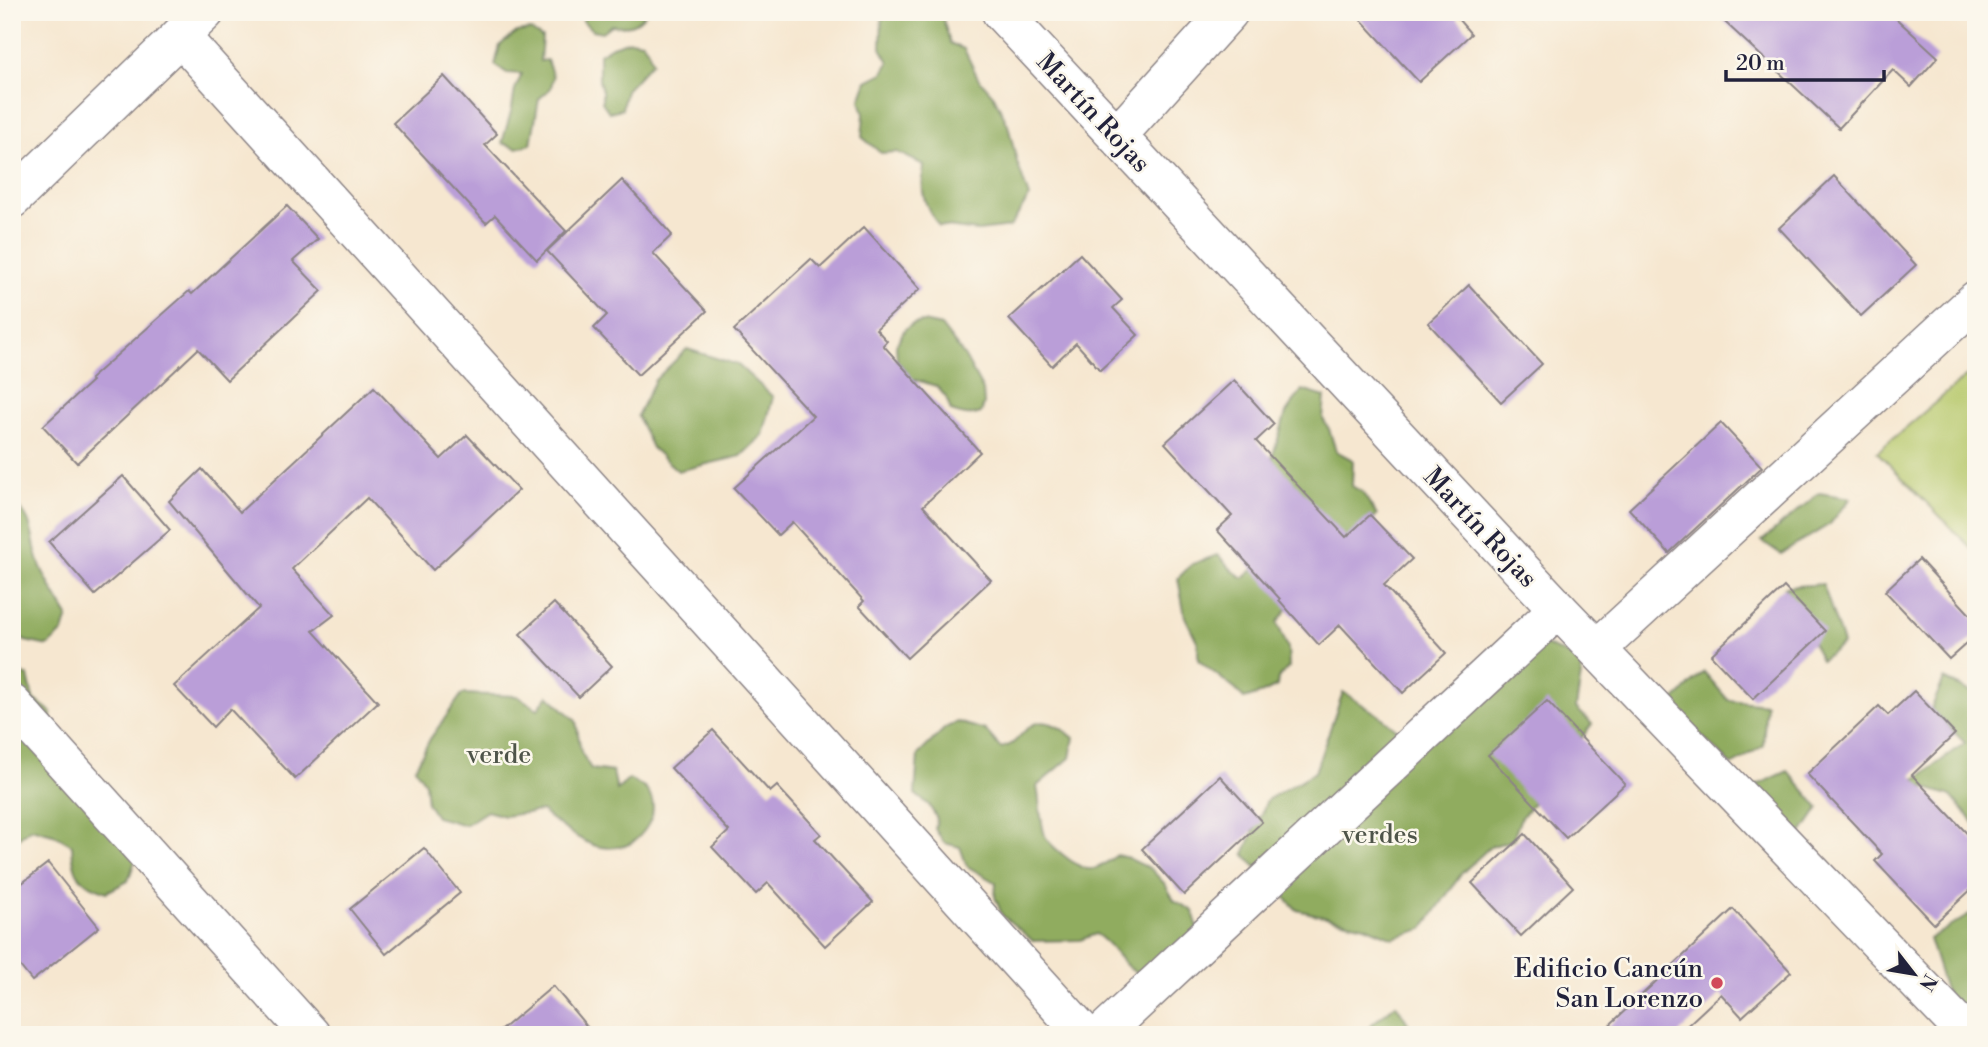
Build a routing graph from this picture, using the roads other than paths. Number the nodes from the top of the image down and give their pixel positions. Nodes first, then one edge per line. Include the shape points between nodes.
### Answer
1 (1001, 12) edge
2 (1230, 12) edge
3 (192, 24) edge
4 (1116, 136) junction
5 (12, 199) edge
6 (1976, 300) edge
7 (1558, 609) junction
8 (1597, 649) junction
9 (12, 704) edge
10 (310, 1035) edge
11 (1085, 1035) edge
12 (1101, 1035) edge
13 (1968, 1035) edge

1 - 4 street, Martín Rojas
2 - 4 street
3 - 5 street
3 - 11 street
4 - 7 street, Martín Rojas
6 - 8 street
7 - 8 street, Martín Rojas
7 - 12 street
8 - 13 street, Martín Rojas
9 - 10 street

